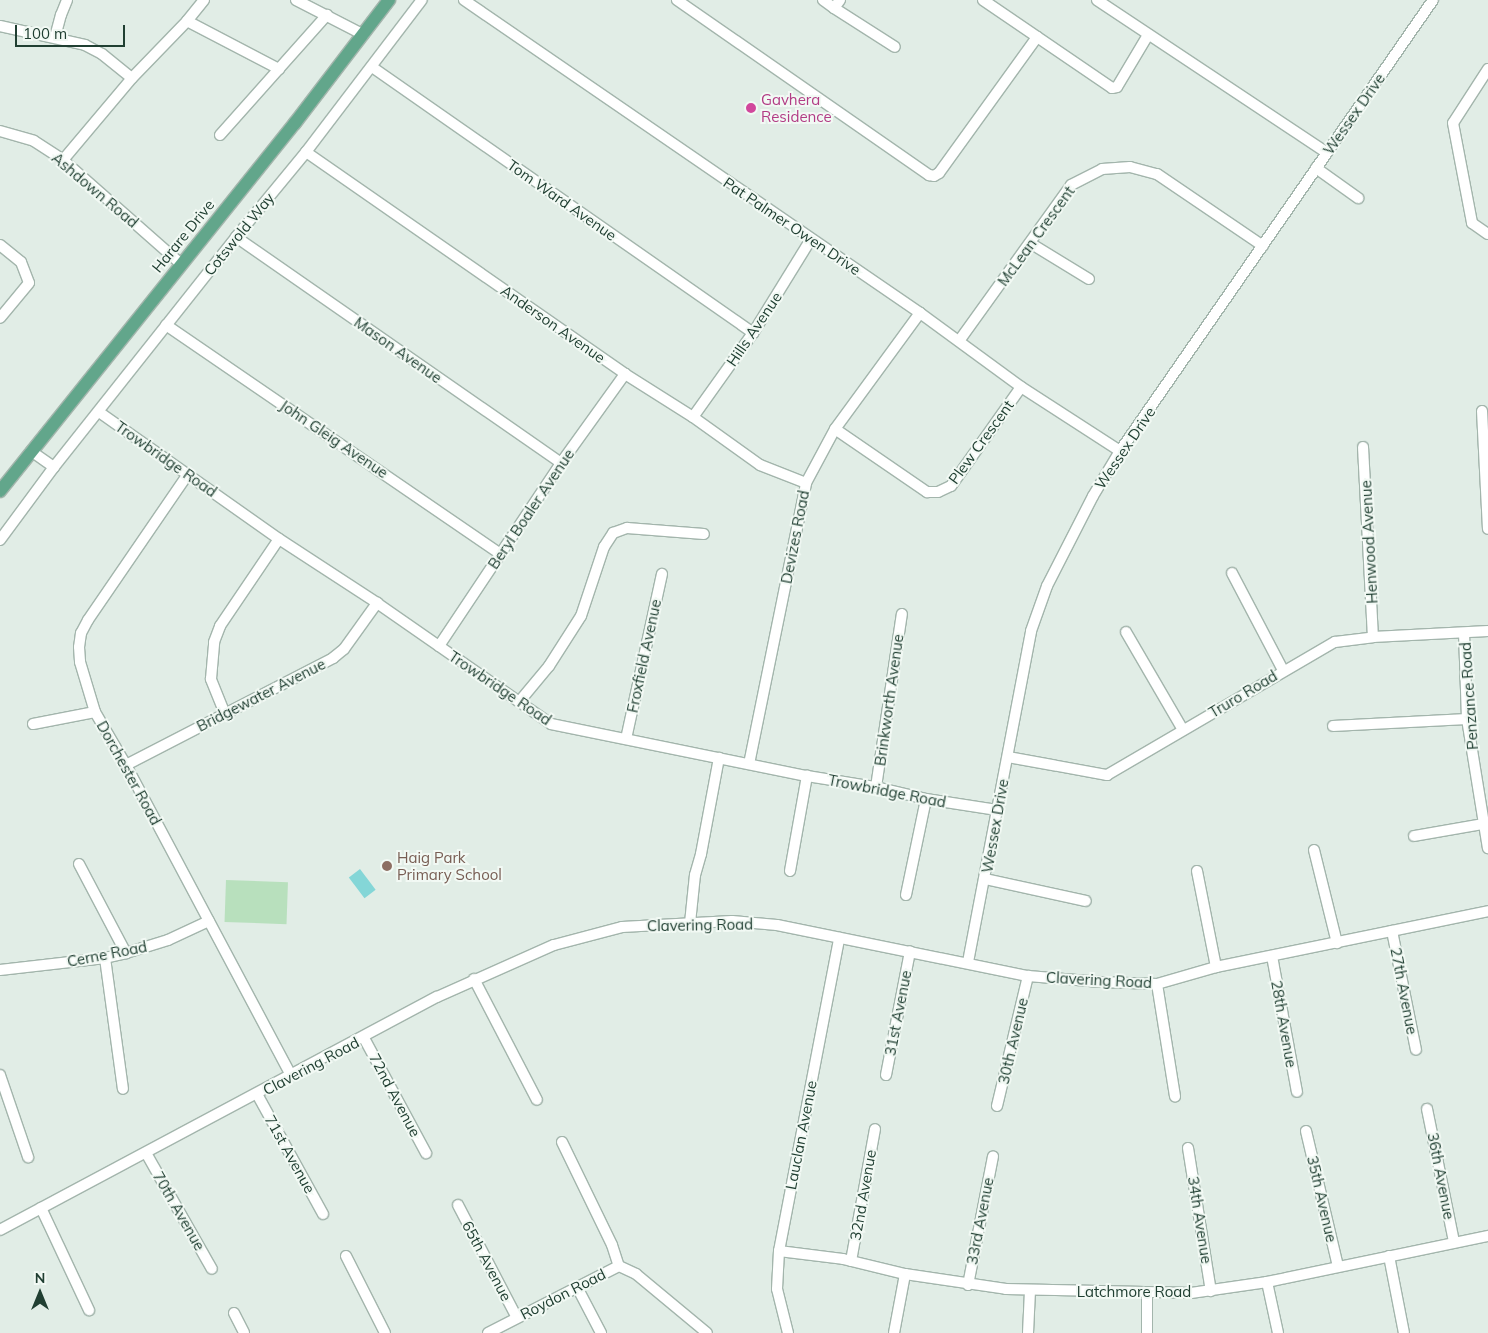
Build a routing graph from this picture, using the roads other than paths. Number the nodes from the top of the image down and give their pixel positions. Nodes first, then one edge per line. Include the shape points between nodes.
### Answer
1 (67, 0) edge
2 (204, 0) edge
3 (296, 0) edge
4 (389, 0) edge
5 (422, 0) edge
6 (464, 0) edge
7 (677, 0) edge
8 (823, 0) edge
9 (1097, 0) edge
10 (1433, 0) edge
11 (989, 2) edge
12 (837, 4) edge
13 (327, 15) junction
14 (187, 22) junction
15 (0, 26) edge
16 (364, 34) junction
17 (1148, 35) junction
18 (56, 37) junction
19 (1037, 37) junction
20 (895, 46) dead end
21 (372, 67) junction
22 (279, 69) junction
23 (1488, 69) edge
24 (132, 78) junction
25 (0, 131) edge
26 (220, 135) dead end
27 (306, 152) junction
28 (1326, 153) junction
29 (63, 160) junction
30 (1316, 168) junction
31 (1358, 198) dead end
32 (1488, 234) edge
33 (236, 237) junction
34 (811, 239) junction
35 (1030, 243) junction
36 (0, 245) edge
37 (1262, 246) junction
38 (181, 264) junction
39 (1089, 279) dead end
40 (920, 313) junction
41 (0, 318) edge
42 (166, 325) junction
43 (753, 333) junction
44 (959, 341) junction
45 (625, 374) junction
46 (1021, 387) junction
47 (1482, 411) dead end
48 (99, 412) junction
49 (693, 417) junction
50 (836, 429) junction
51 (1363, 447) dead end
52 (31, 451) junction
53 (1120, 451) junction
54 (561, 463) junction
55 (54, 467) junction
56 (188, 474) junction
57 (806, 484) junction
58 (0, 491) edge
59 (1488, 529) edge
60 (704, 534) dead end
61 (279, 539) junction
62 (0, 540) edge
63 (501, 554) junction
64 (1232, 573) dead end
65 (662, 574) dead end
66 (377, 603) junction
67 (902, 614) dead end
68 (1488, 631) edge
69 (1126, 632) dead end
70 (1464, 633) junction
71 (1374, 637) junction
72 (439, 646) junction
73 (1283, 670) junction
74 (519, 702) junction
75 (95, 712) junction
76 (225, 714) junction
77 (1467, 719) junction
78 (33, 724) dead end
79 (1332, 726) dead end
80 (1183, 730) junction
81 (626, 739) junction
82 (1008, 757) junction
83 (719, 758) junction
84 (749, 764) junction
85 (126, 765) junction
86 (807, 776) junction
87 (876, 787) junction
88 (926, 799) junction
89 (997, 810) junction
90 (1483, 824) junction
91 (1414, 836) dead end
92 (1488, 848) edge
93 (1314, 850) dead end
94 (79, 864) dead end
95 (790, 871) dead end
96 (1196, 871) dead end
97 (985, 879) junction
98 (906, 895) dead end
99 (1086, 901) dead end
100 (1488, 911) edge
101 (209, 921) junction
102 (690, 923) junction
103 (1392, 931) junction
104 (840, 938) junction
105 (1337, 943) junction
106 (910, 950) junction
107 (126, 953) junction
108 (1272, 956) junction
109 (105, 958) junction
110 (968, 962) junction
111 (1216, 967) junction
112 (0, 970) edge
113 (1028, 976) junction
114 (474, 979) junction
115 (1157, 984) junction
116 (364, 1038) junction
117 (1416, 1050) dead end
118 (886, 1074) dead end
119 (0, 1075) edge
120 (291, 1075) junction
121 (123, 1089) dead end
122 (1297, 1092) dead end
123 (257, 1094) junction
124 (1175, 1096) dead end
125 (537, 1100) dead end
126 (997, 1106) dead end
127 (1427, 1109) dead end
128 (875, 1128) dead end
129 (1306, 1132) dead end
130 (562, 1142) dead end
131 (1188, 1148) dead end
132 (146, 1153) junction
133 (426, 1153) dead end
134 (992, 1156) dead end
135 (28, 1157) dead end
136 (458, 1205) dead end
137 (42, 1208) junction
138 (323, 1214) dead end
139 (0, 1230) edge
140 (1488, 1236) edge
141 (1454, 1242) junction
142 (779, 1251) junction
143 (346, 1256) dead end
144 (1389, 1256) junction
145 (851, 1261) junction
146 (619, 1266) junction
147 (1338, 1266) junction
148 (212, 1269) dead end
149 (905, 1274) junction
150 (1267, 1282) junction
151 (968, 1285) junction
152 (576, 1287) junction
153 (1030, 1291) junction
154 (1211, 1291) junction
155 (1147, 1293) junction
156 (89, 1310) dead end
157 (234, 1313) dead end
158 (517, 1318) junction
159 (244, 1333) edge
160 (385, 1333) edge
161 (488, 1333) edge
162 (601, 1333) edge
163 (707, 1333) edge
164 (788, 1333) edge
165 (894, 1333) edge
166 (1028, 1333) edge
167 (1147, 1333) edge
168 (1278, 1333) edge
169 (1404, 1333) edge

1 - 18 street
2 - 14 street
3 - 13 street
4 - 16 main road, Harare Drive
5 - 21 street, Cotswold Way
6 - 34 street, Pat Palmer Owen Drive
7 - 19 street via 934,176 939,174
8 - 12 street
9 - 17 street
10 - 28 street, Wessex Drive
11 - 19 street
12 - 20 street
13 - 16 street
13 - 22 street
14 - 22 street
14 - 24 street
15 - 18 street
16 - 38 main road, Harare Drive
17 - 19 street via 1117,87 1112,88
17 - 28 street
18 - 24 street via 94,49
21 - 27 street, Cotswold Way
21 - 43 street, Tom Ward Avenue
22 - 26 street
23 - 32 street via 1453,123 1472,223
24 - 29 street
25 - 29 street, Ashdown Road via 34,142
27 - 33 street, Cotswold Way
27 - 45 street, Anderson Avenue
28 - 30 street, Wessex Drive
29 - 38 street, Ashdown Road
30 - 31 street
30 - 37 street, Wessex Drive
33 - 42 street, Cotswold Way
33 - 54 street, Mason Avenue
34 - 40 street, Pat Palmer Owen Drive
34 - 43 street, Hills Avenue
35 - 37 street, McLean Crescent via 1071,185 1102,169 1130,167 1157,174
35 - 39 street
35 - 44 street, McLean Crescent
36 - 41 street via 21,262 29,282
37 - 53 street, Wessex Drive
38 - 52 main road, Harare Drive
40 - 44 street, Pat Palmer Owen Drive
40 - 50 street, Devizes Road
42 - 48 street, Cotswold Way
42 - 63 street, John Gleig Avenue
43 - 49 street, Hills Avenue
44 - 46 street, Pat Palmer Owen Drive
45 - 49 street, Anderson Avenue
45 - 54 street, Beryl Boaler Avenue
46 - 50 street, Plew Crescent via 950,486 938,492 927,492
46 - 53 street, Pat Palmer Owen Drive
47 - 59 street
48 - 55 street, Cotswold Way
48 - 56 street, Trowbridge Road
49 - 57 street, Anderson Avenue via 760,465
50 - 57 street, Devizes Road
51 - 71 street, Henwood Avenue
52 - 55 street
52 - 58 main road, Harare Drive
53 - 82 street, Wessex Drive via 1078,524 1037,610
54 - 63 street, Beryl Boaler Avenue
55 - 62 street, Cotswold Way
56 - 61 street, Trowbridge Road
56 - 75 street, Dorchester Road via 81,633 80,662
57 - 84 street, Devizes Road
60 - 74 street via 627,528 614,533 604,546 581,616 549,666
61 - 66 street, Trowbridge Road
61 - 76 street via 220,626 214,642 210,679
63 - 72 street, Beryl Boaler Avenue
64 - 73 street
65 - 81 street, Froxfield Avenue
66 - 72 street, Trowbridge Road
66 - 76 street, Bridgewater Avenue via 344,649 333,658
67 - 87 street, Brinkworth Avenue
68 - 70 street, Truro Road
69 - 80 street
70 - 71 street, Truro Road
70 - 77 street, Penzance Road
71 - 73 street, Truro Road via 1335,642
72 - 74 street, Trowbridge Road
73 - 80 street, Truro Road
74 - 81 street, Trowbridge Road via 558,727
75 - 78 street
75 - 85 street, Dorchester Road
76 - 85 street, Bridgewater Avenue
77 - 79 street
77 - 90 street, Penzance Road
80 - 82 street, Truro Road via 1107,775
81 - 83 street, Trowbridge Road
82 - 89 street, Wessex Drive
83 - 84 street, Trowbridge Road
83 - 102 street via 695,875
84 - 86 street, Trowbridge Road
85 - 101 street, Dorchester Road
86 - 87 street, Trowbridge Road
86 - 95 street
87 - 88 street, Trowbridge Road
88 - 89 street, Trowbridge Road
88 - 98 street
89 - 97 street, Wessex Drive
90 - 91 street
90 - 92 street, Penzance Road
93 - 105 street
94 - 107 street
96 - 111 street
97 - 99 street
97 - 110 street, Wessex Drive
100 - 103 street, Clavering Road
101 - 107 street, Cerne Road via 168,940
101 - 120 street, Dorchester Road
102 - 104 street, Clavering Road via 732,921 777,925
102 - 114 street, Clavering Road via 622,927 574,938
103 - 105 street, Clavering Road
103 - 117 street, 27th Avenue
104 - 106 street, Clavering Road
104 - 142 street, Lauclan Avenue
105 - 108 street, Clavering Road
106 - 110 street, Clavering Road
106 - 118 street, 31st Avenue
107 - 109 street, Cerne Road
108 - 111 street, Clavering Road
108 - 122 street, 28th Avenue
109 - 112 street, Cerne Road
109 - 121 street
110 - 113 street, Clavering Road
111 - 115 street, Clavering Road
113 - 115 street, Clavering Road
113 - 126 street, 30th Avenue
114 - 116 street, Clavering Road
114 - 125 street
115 - 124 street
116 - 120 street, Clavering Road
116 - 133 street, 72nd Avenue
119 - 135 street
120 - 123 street, Clavering Road
123 - 132 street, Clavering Road
123 - 138 street, 71st Avenue
127 - 141 street, 36th Avenue
128 - 145 street, 32nd Avenue
129 - 147 street, 35th Avenue
130 - 146 street
131 - 154 street, 34th Avenue
132 - 137 street, Clavering Road
132 - 148 street, 70th Avenue
134 - 151 street, 33rd Avenue
136 - 158 street, 65th Avenue
137 - 139 street, Clavering Road
137 - 156 street
140 - 141 street, Latchmore Road
141 - 144 street, Latchmore Road
142 - 145 street, Latchmore Road
142 - 164 street, Lauclan Avenue via 777,1289
143 - 160 street
144 - 147 street, Latchmore Road
144 - 169 street
145 - 149 street, Latchmore Road
146 - 152 street, Roydon Road
146 - 163 street, Roydon Road via 636,1274
147 - 150 street, Latchmore Road
149 - 151 street, Latchmore Road
149 - 165 street
150 - 154 street, Latchmore Road
150 - 168 street
151 - 153 street, Latchmore Road
152 - 158 street, Roydon Road
152 - 162 street
153 - 155 street, Latchmore Road
153 - 166 street
154 - 155 street, Latchmore Road
155 - 167 street
157 - 159 street
158 - 161 street, Roydon Road

